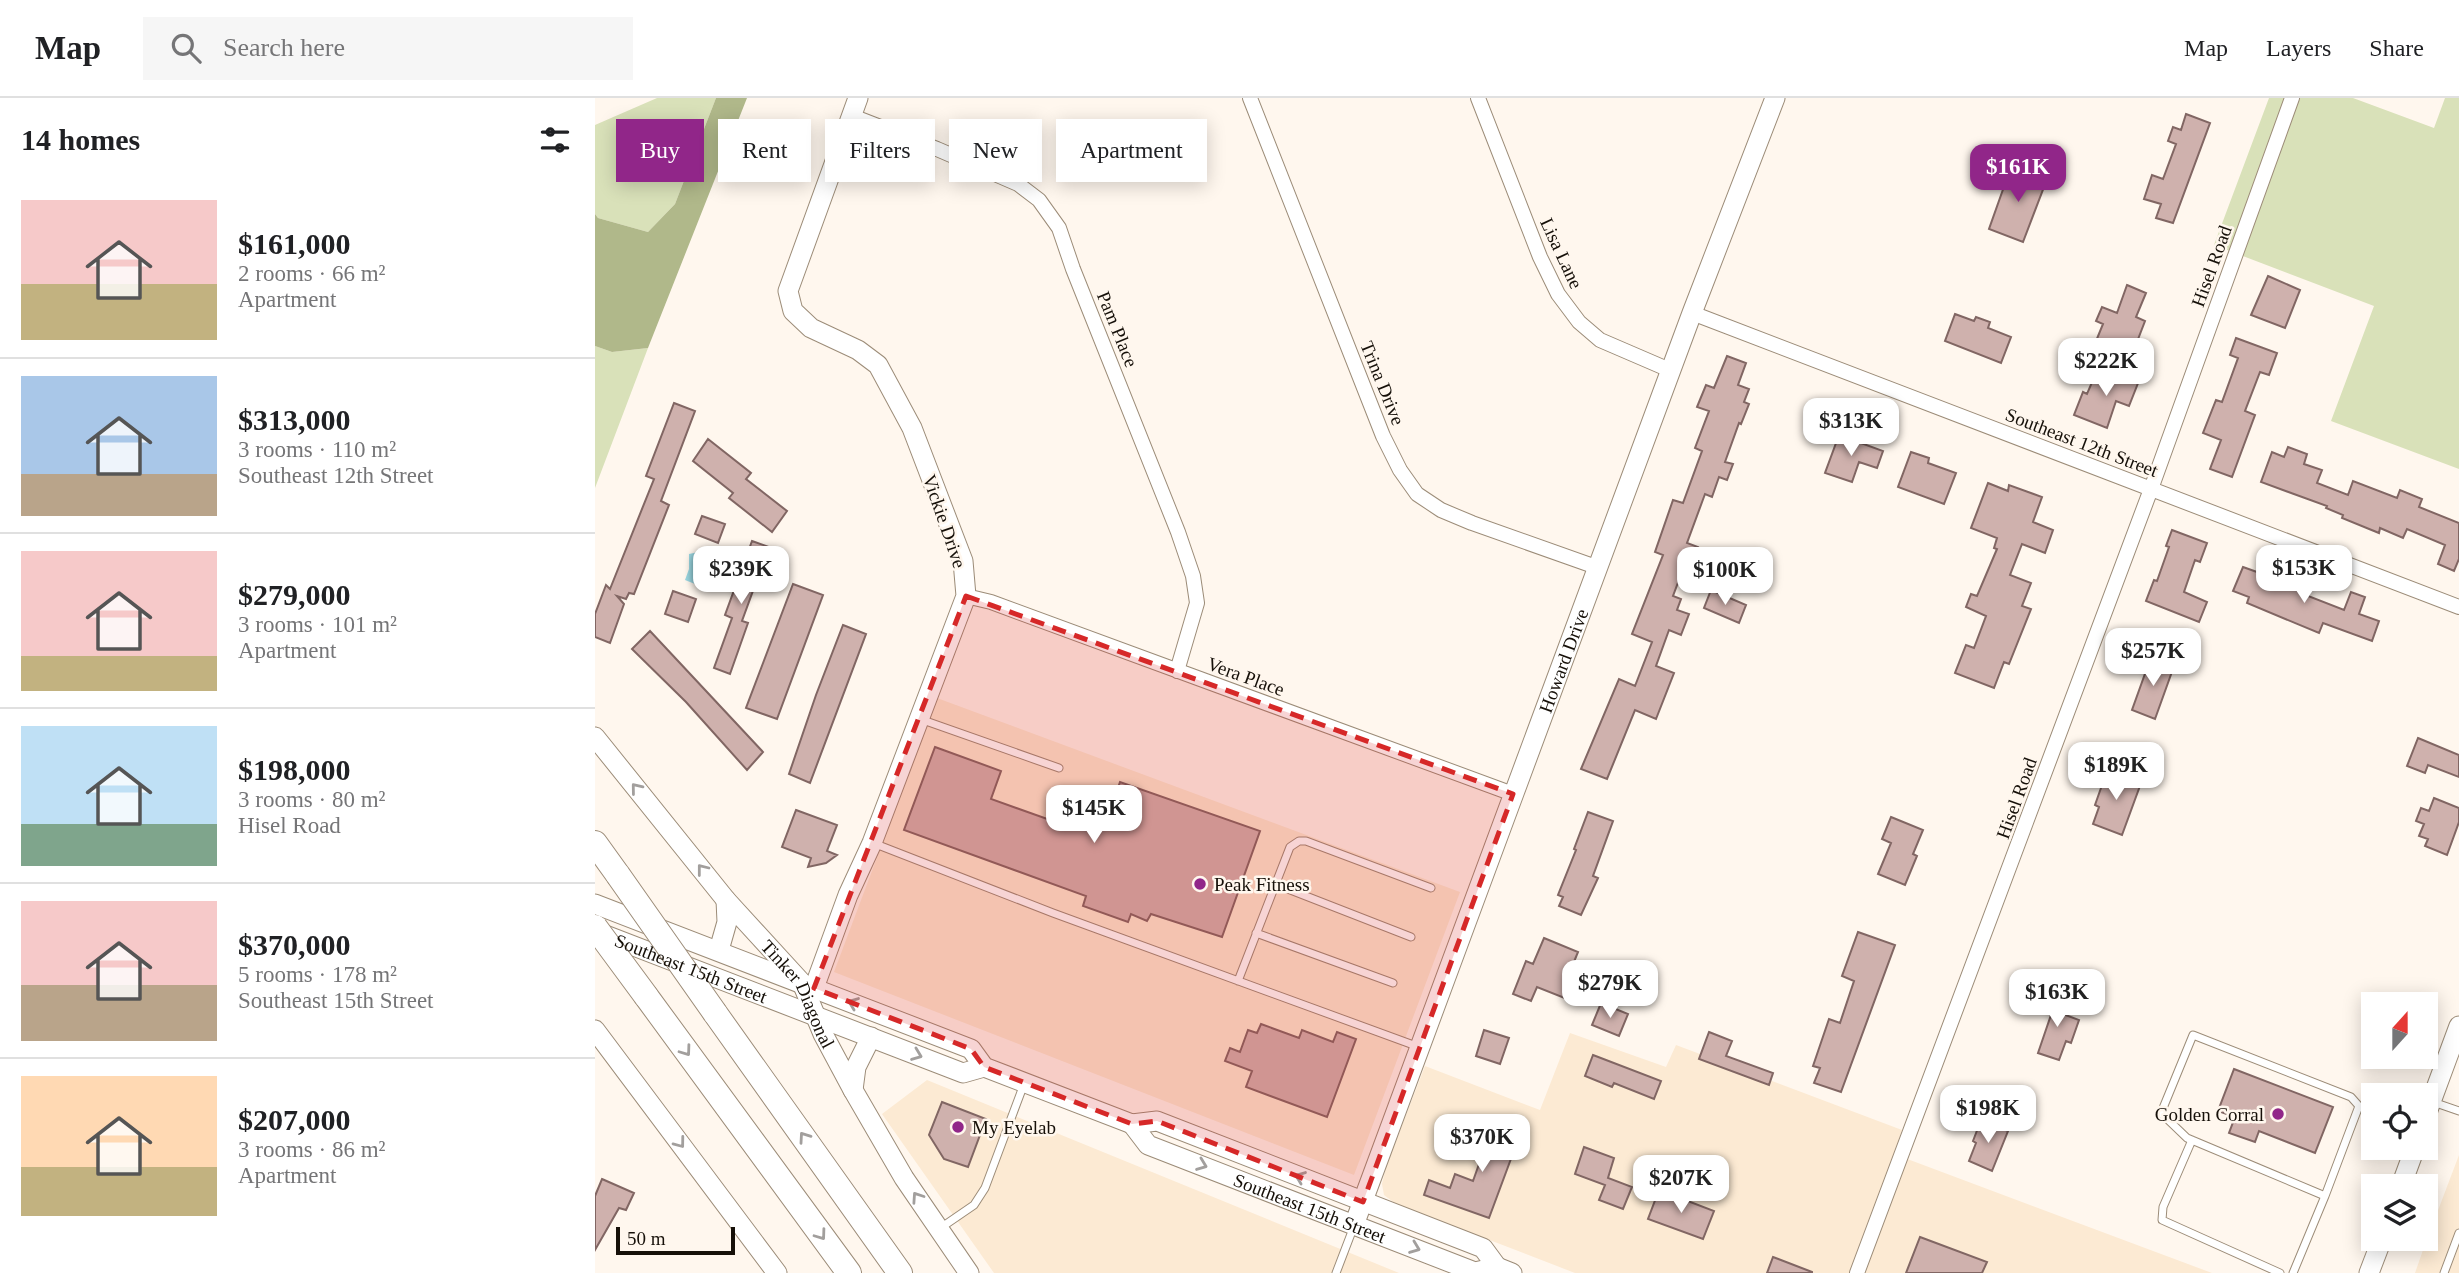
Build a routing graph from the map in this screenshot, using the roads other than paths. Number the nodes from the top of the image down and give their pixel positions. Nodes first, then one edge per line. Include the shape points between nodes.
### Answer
1 (1250, 98) edge
2 (1478, 98) edge
3 (2292, 98) edge
4 (1772, 99) edge
5 (855, 107) edge
6 (1692, 313) junction
7 (1672, 371) junction
8 (2151, 489) junction
9 (1598, 568) junction
10 (965, 596) junction
11 (2459, 607) edge
12 (1177, 671) junction
13 (919, 719) junction
14 (595, 737) edge
15 (1059, 768) dead end
16 (1514, 794) junction
17 (595, 843) edge
18 (872, 843) junction
19 (1275, 884) junction
20 (1431, 888) dead end
21 (726, 900) junction
22 (595, 904) edge
23 (595, 929) edge
24 (1257, 933) junction
25 (1411, 937) dead end
26 (719, 950) junction
27 (1238, 981) junction
28 (1393, 983) dead end
29 (808, 986) junction
30 (815, 1016) junction
31 (2459, 1026) edge
32 (595, 1030) edge
33 (871, 1037) junction
34 (1420, 1047) junction
35 (984, 1067) junction
36 (1024, 1082) junction
37 (2438, 1085) edge
38 (853, 1090) junction
39 (2359, 1106) joint
40 (2438, 1110) edge
41 (2459, 1111) edge
42 (1132, 1124) junction
43 (2192, 1140) junction
44 (2325, 1196) junction
45 (1363, 1202) junction
46 (1354, 1225) junction
47 (938, 1229) junction
48 (2459, 1233) edge
49 (2377, 1251) edge
50 (1504, 1270) edge
51 (777, 1273) edge
52 (849, 1273) edge
53 (900, 1273) edge
54 (969, 1273) edge
55 (1336, 1273) edge
56 (1857, 1273) edge
57 (2280, 1273) edge
58 (2293, 1273) edge
59 (2369, 1273) edge
60 (2444, 1273) edge

1 - 9 street, Trina Drive via 1383,436 1417,495 1472,523
2 - 7 street, Lisa Lane via 1558,294 1600,340
3 - 8 street, Hisel Road
4 - 6 street, Howard Drive
5 - 10 street, Vickie Drive via 788,291 793,311 811,328 878,365 912,428 963,561
5 - 12 street, Pam Place via 1018,184 1039,200 1059,228 1193,576 1197,603
6 - 7 street, Howard Drive
6 - 8 street, Southeast 12th Street
7 - 9 street, Howard Drive
8 - 11 street, Southeast 12th Street
8 - 56 street, Hisel Road
9 - 16 street, Howard Drive
10 - 12 street, Vera Place
10 - 13 street, Vickie Drive
12 - 16 street, Vera Place
13 - 15 lane
13 - 18 street, Vickie Drive
21 -> 14 street, Tinker Diagonal
16 - 34 street, Howard Drive
53 -> 17 highway, bridge
18 - 27 lane
18 - 29 street, Vickie Drive
19 - 20 lane via 1290,847 1299,841
19 - 24 lane
19 - 25 lane
21 - 26 street via 727,922
21 - 29 street, Tinker Diagonal
22 - 26 street, Southeast 15th Street
23 - 30 street, Southeast 15th Street
23 -> 52 highway, bridge
24 - 27 lane
24 - 28 lane
26 - 29 street, Southeast 15th Street
27 - 34 lane
29 - 30 street, Tinker Diagonal
35 -> 29 street, Southeast 15th Street via 971,1049
30 - 33 street, Southeast 15th Street
30 - 38 street, Tinker Diagonal
31 - 37 street
32 -> 51 street
33 -> 35 street, Southeast 15th Street via 963,1073
33 - 38 street via 856,1067
34 - 45 street, Howard Drive
35 - 36 street, Southeast 15th Street
36 - 42 street, Southeast 15th Street
36 - 47 lane via 985,1188 974,1205
47 -> 38 street, Tinker Diagonal
39 - 43 lane via 2351,1097 2193,1035 2161,1113
39 - 44 lane
40 - 41 lane
45 -> 42 street, Southeast 15th Street via 1157,1121
42 -> 46 street, Southeast 15th Street via 1148,1145
43 - 44 lane
43 - 57 lane via 2163,1207 2162,1220
44 - 58 lane
45 - 46 street, Howard Drive
45 - 50 street, Southeast 15th Street via 1483,1248
46 -> 50 street, Southeast 15th Street via 1475,1272
46 - 55 lane
47 - 54 street, Tinker Diagonal
48 - 60 lane
49 - 59 street

